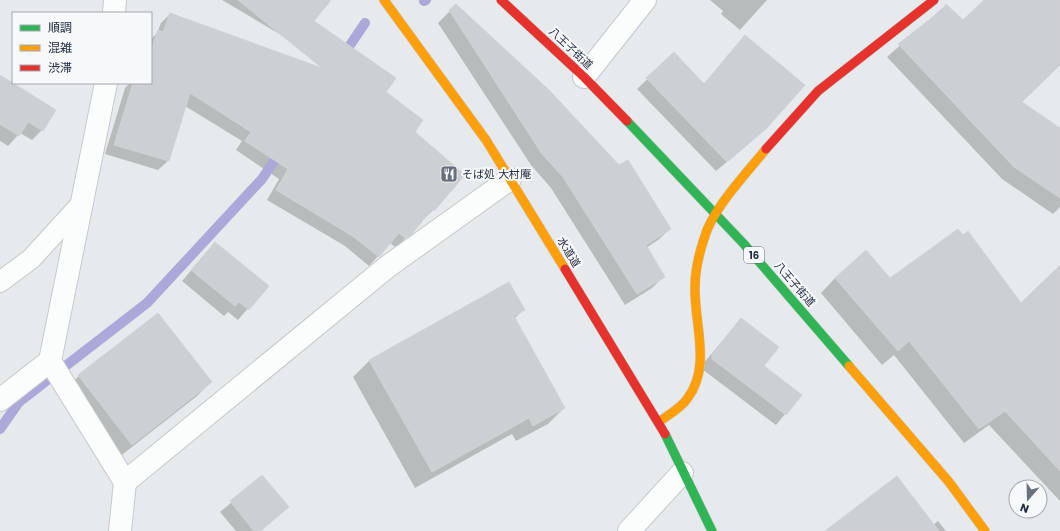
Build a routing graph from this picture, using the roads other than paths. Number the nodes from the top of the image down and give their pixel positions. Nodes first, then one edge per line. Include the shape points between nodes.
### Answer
1 (115, 0) edge
2 (384, 0) edge
3 (502, 0) edge
4 (645, 0) edge
5 (934, 0) edge
6 (114, 12) edge
7 (584, 77) junction
8 (106, 84) edge
9 (510, 179) junction
10 (83, 202) junction
11 (715, 214) junction
12 (0, 282) edge
13 (50, 361) junction
14 (0, 400) edge
15 (659, 422) junction
16 (682, 473) junction
17 (125, 482) junction
18 (120, 531) edge
19 (629, 531) edge
20 (712, 531) edge
21 (985, 531) edge

1 - 6 street
2 - 9 main road, 水道道 via 486,140
3 - 7 main road, 八王子街道 / 16
4 - 7 street
5 - 11 main road via 818,92 775,137
7 - 11 main road, 八王子街道 / 16
8 - 10 street
9 - 15 main road, 水道道
9 - 17 street via 387,267
10 - 12 lane via 30,259
10 - 13 street
11 - 15 main road via 704,237 695,287 700,348 699,378 687,400
11 - 21 main road, 八王子街道 / 16 via 743,242 949,482
13 - 14 street
13 - 17 street
15 - 16 main road, 水道道
16 - 19 street
16 - 20 main road, 水道道
17 - 18 street

